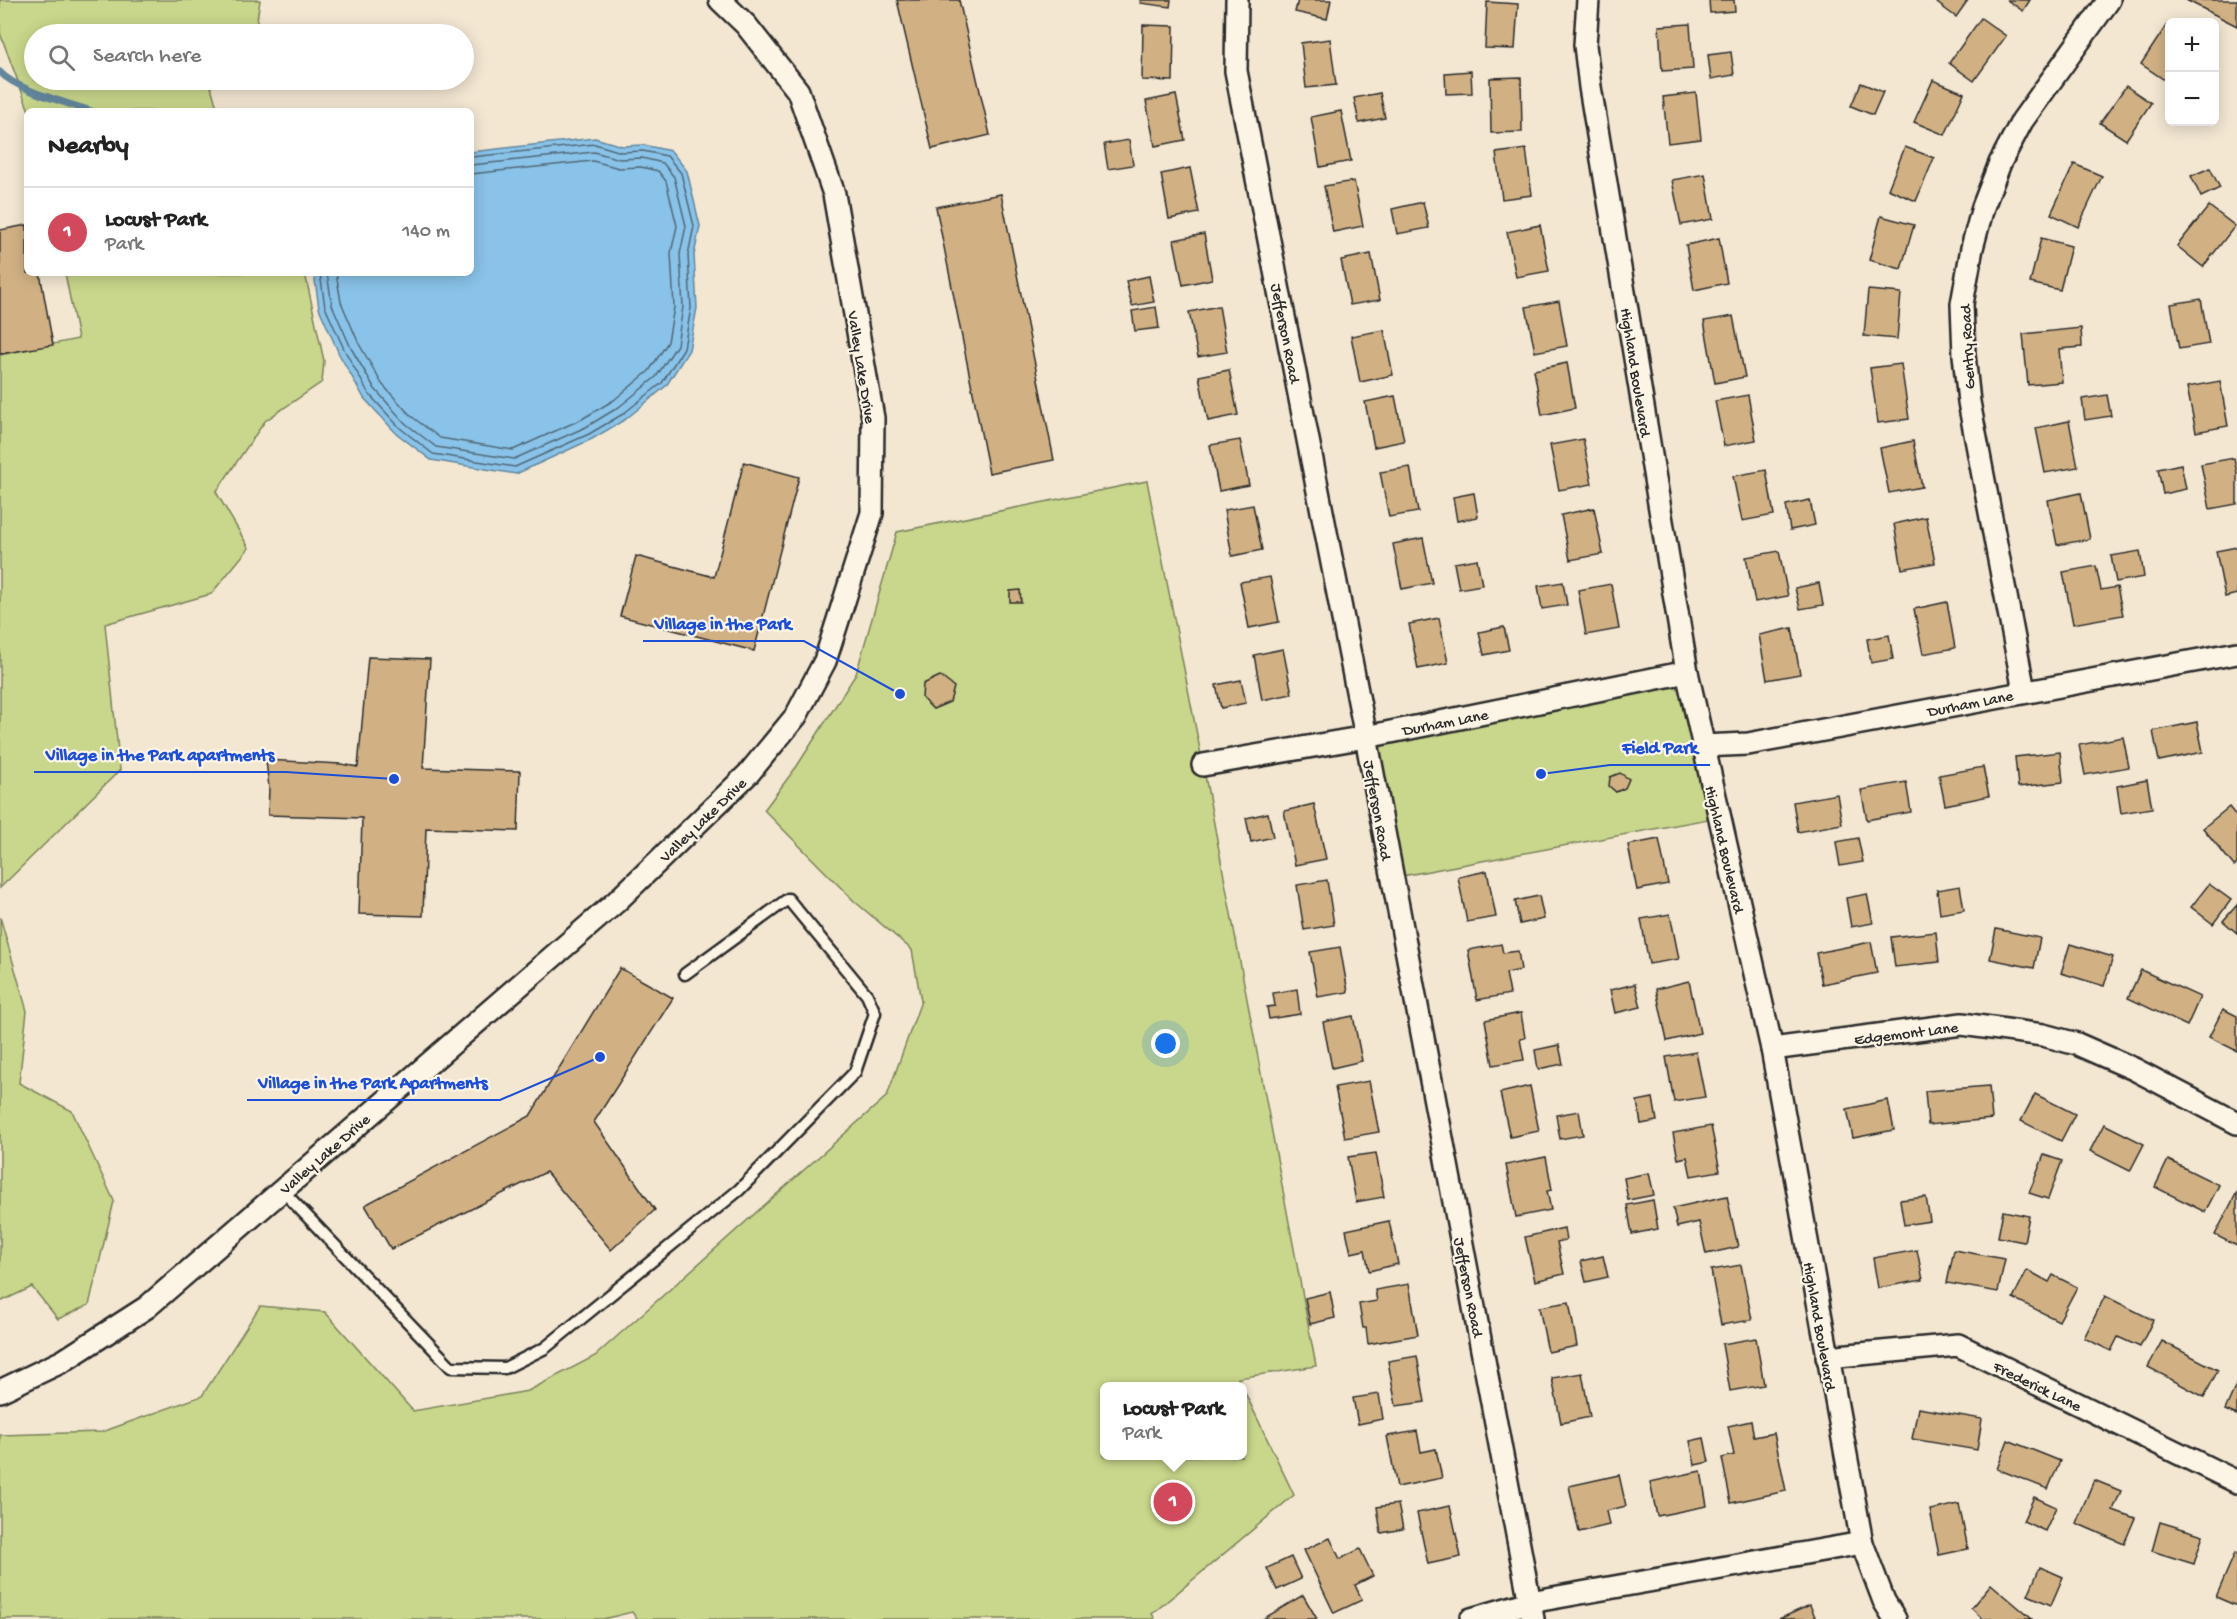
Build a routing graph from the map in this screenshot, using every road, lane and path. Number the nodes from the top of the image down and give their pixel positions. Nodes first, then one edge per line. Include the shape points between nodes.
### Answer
1 (720, 0) edge
2 (1237, 0) edge
3 (1588, 0) edge
4 (2109, 0) edge
5 (2237, 653) edge
6 (1687, 672) junction
7 (2024, 692) junction
8 (1366, 737) junction
9 (1702, 746) junction
10 (1203, 765) dead end
11 (685, 974) dead end
12 (1772, 1049) junction
13 (2237, 1123) edge
14 (281, 1189) junction
15 (1827, 1357) junction
16 (0, 1391) edge
17 (2237, 1482) edge
18 (1862, 1543) junction
19 (1532, 1611) edge
20 (1471, 1619) edge
21 (1895, 1619) edge

1 - 14 street, Valley Lake Drive via 746,25 798,91 834,194 873,418 872,513 825,661 796,716 742,781 616,902
2 - 8 street, Jefferson Road via 1236,71
3 - 6 street, Highland Boulevard via 1585,45 1590,87
4 - 7 street, Gentry Road via 2022,121 2000,163 1971,248 1962,304 1969,402
5 - 7 street, Durham Lane
6 - 8 street, Durham Lane
6 - 9 street, Highland Boulevard
7 - 9 street, Durham Lane via 1748,744
8 - 10 street, Durham Lane
8 - 19 street, Jefferson Road
9 - 12 street, Highland Boulevard
11 - 14 lane via 788,898 867,995 875,1013 855,1072 739,1190 545,1348 505,1368 450,1367
12 - 13 street, Edgemont Lane via 1962,1024 2043,1035 2103,1054
12 - 15 street, Highland Boulevard
14 - 16 street, Valley Lake Drive via 147,1307 63,1361
15 - 17 street, Frederick Lane via 1958,1345
15 - 18 street, Highland Boulevard
18 - 19 street
18 - 21 street, Highland Boulevard
19 - 20 street

